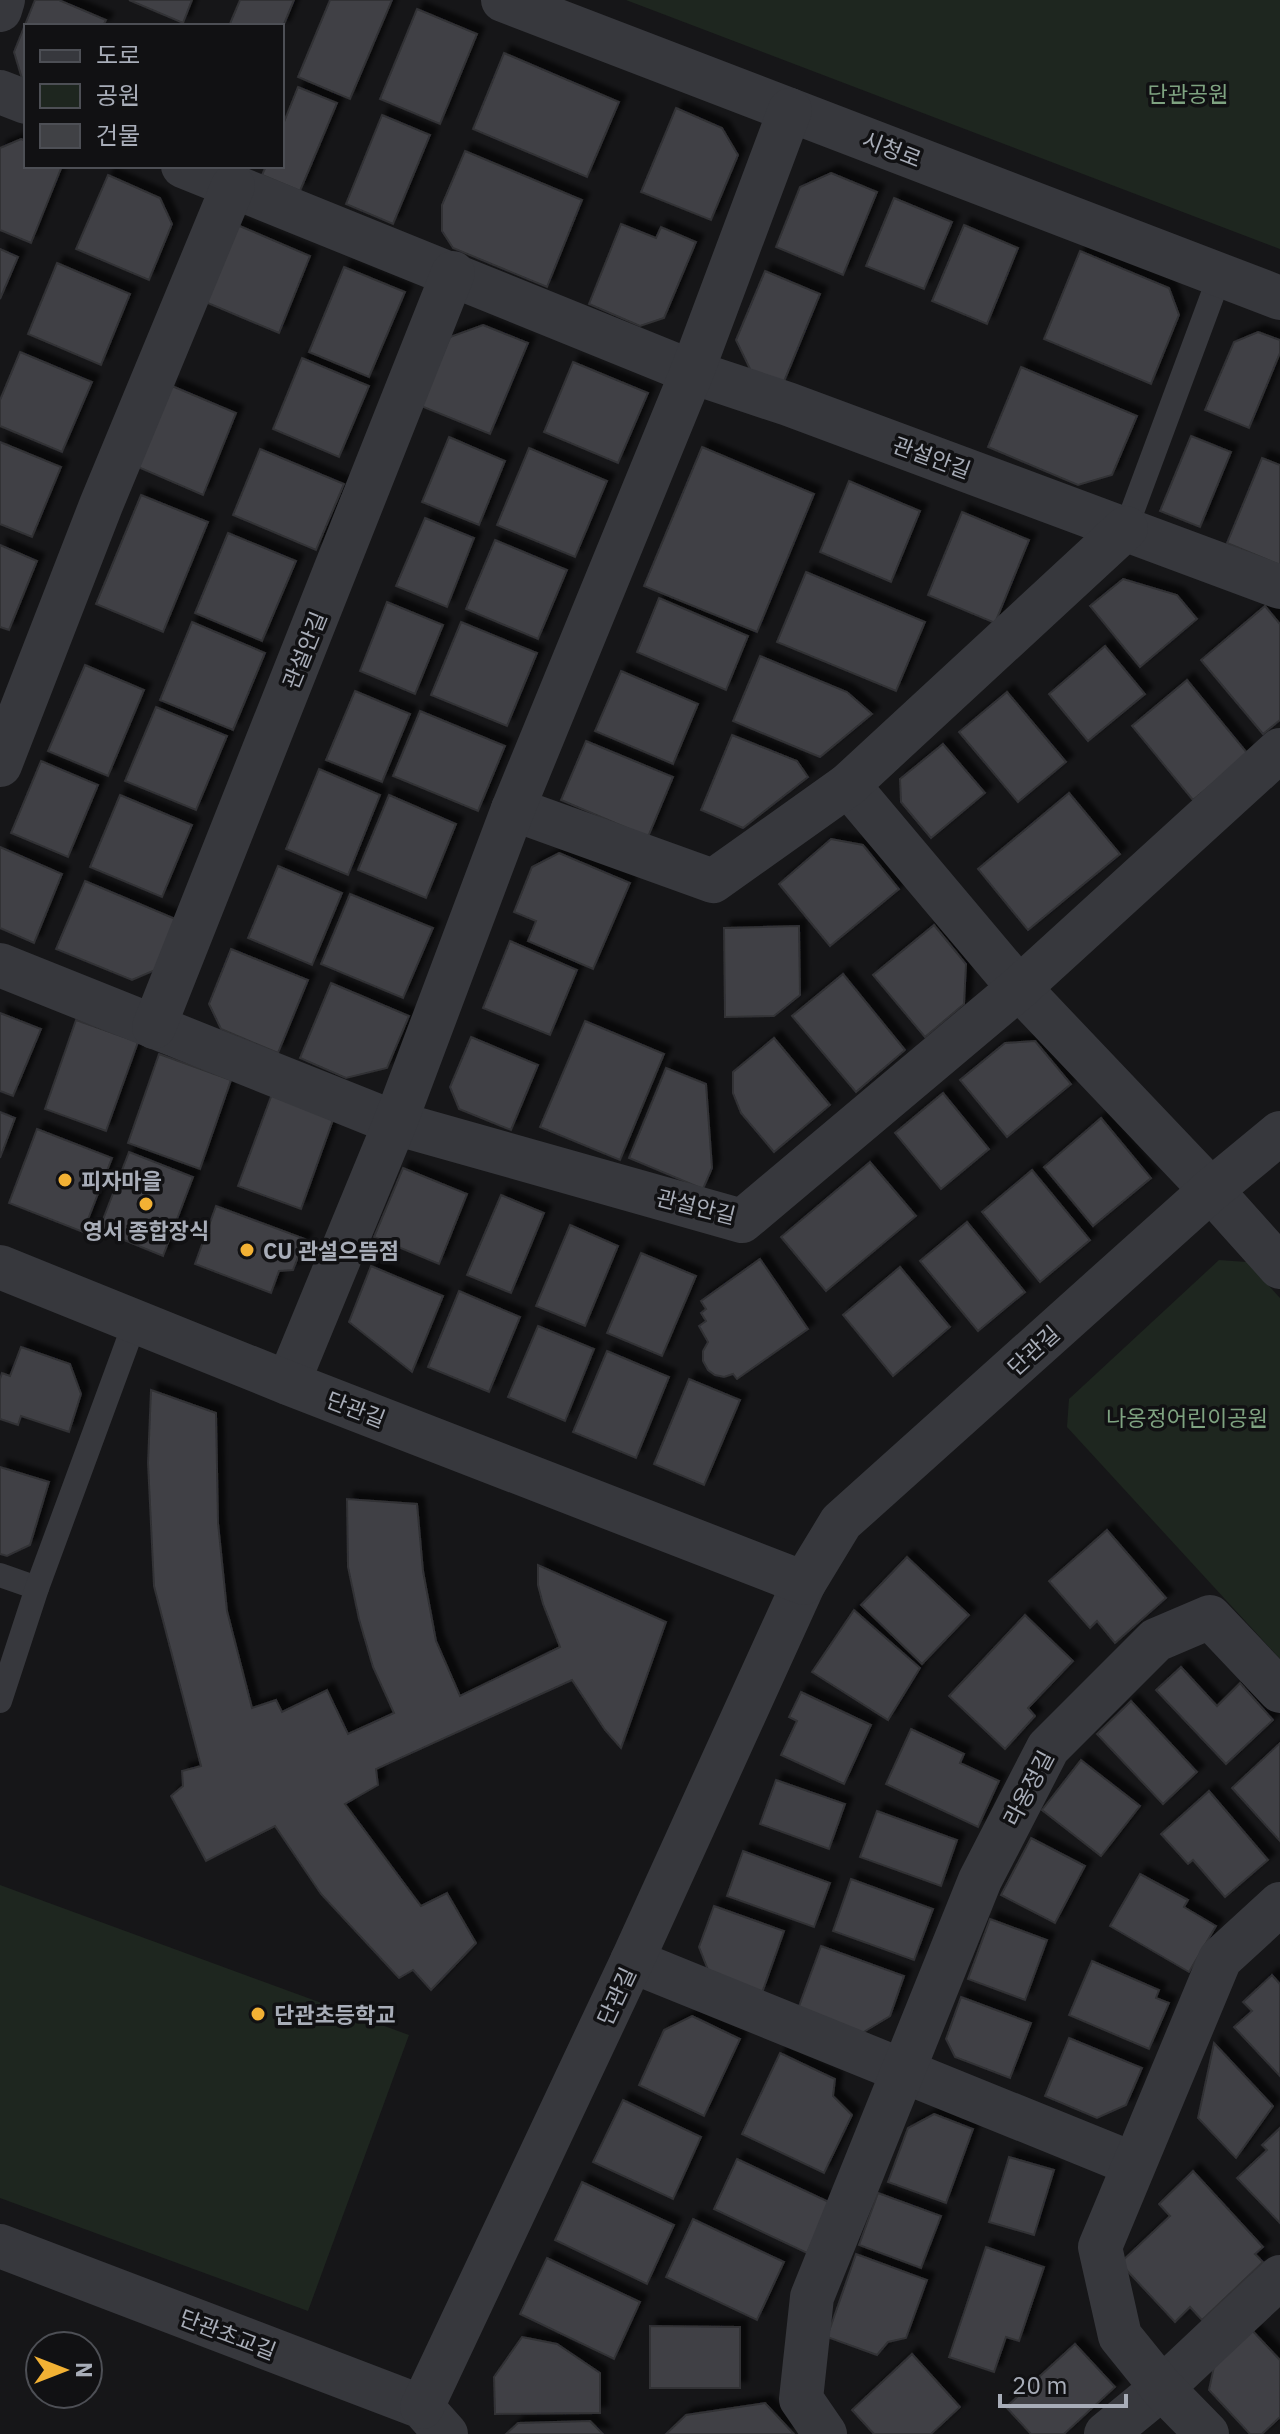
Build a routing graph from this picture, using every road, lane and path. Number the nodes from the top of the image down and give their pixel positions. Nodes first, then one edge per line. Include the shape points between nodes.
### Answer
1 (3, 0) edge
2 (503, 0) edge
3 (0, 10) edge
4 (0, 92) edge
5 (24, 101) edge
6 (790, 110) junction
7 (188, 168) edge
8 (233, 186) junction
9 (453, 273) junction
10 (1220, 275) junction
11 (1280, 298) edge
12 (692, 372) junction
13 (1126, 528) junction
14 (1280, 587) edge
15 (1280, 750) edge
16 (0, 765) edge
17 (848, 785) junction
18 (513, 809) junction
19 (0, 965) edge
20 (1019, 988) junction
21 (154, 1027) junction
22 (395, 1123) junction
23 (1280, 1133) edge
24 (1211, 1190) junction
25 (0, 1267) edge
26 (1280, 1267) edge
27 (135, 1322) junction
28 (288, 1383) junction
29 (0, 1575) edge
30 (804, 1583) junction
31 (37, 1588) junction
32 (1280, 1691) edge
33 (0, 1701) edge
34 (1280, 1904) edge
35 (632, 1961) junction
36 (904, 2071) junction
37 (1133, 2164) junction
38 (0, 2246) edge
39 (1280, 2277) edge
40 (1162, 2388) junction
41 (434, 2421) edge
42 (825, 2434) edge
43 (1106, 2434) edge
44 (1207, 2434) edge

1 - 3 street
2 - 6 street, 시청로
4 - 5 street
6 - 10 street, 시청로
6 - 12 street
7 - 8 street, 관설안길
8 - 9 street, 관설안길
8 - 16 street
9 - 12 street, 관설안길
9 - 21 street, 관설안길
10 - 11 street, 시청로
10 - 13 lane
12 - 13 street, 관설안길
12 - 18 street
13 - 14 street, 관설안길
13 - 17 street
15 - 20 street, 관설안길
17 - 18 street via 713,881
17 - 20 street
18 - 22 street
19 - 21 street, 관설안길
20 - 22 street, 관설안길 via 742,1221
20 - 24 street
21 - 22 street, 관설안길
22 - 28 street
23 - 24 street, 단관길
24 - 26 street
24 - 30 street, 단관길 via 841,1522
25 - 27 street, 단관길
27 - 28 street, 단관길
27 - 31 lane
28 - 30 street, 단관길
29 - 31 lane
30 - 35 street, 단관길
31 - 33 lane
32 - 36 street, 라옹정길 via 1210,1617 1156,1640 1048,1748 980,1880
34 - 37 street via 1220,1959
35 - 36 street
35 - 41 street, 단관길
36 - 37 street
36 - 42 street, 라옹정길 via 812,2297 801,2399
37 - 40 street via 1100,2247 1120,2336
38 - 41 street, 단관초교길
39 - 40 street
40 - 43 street
40 - 44 street

